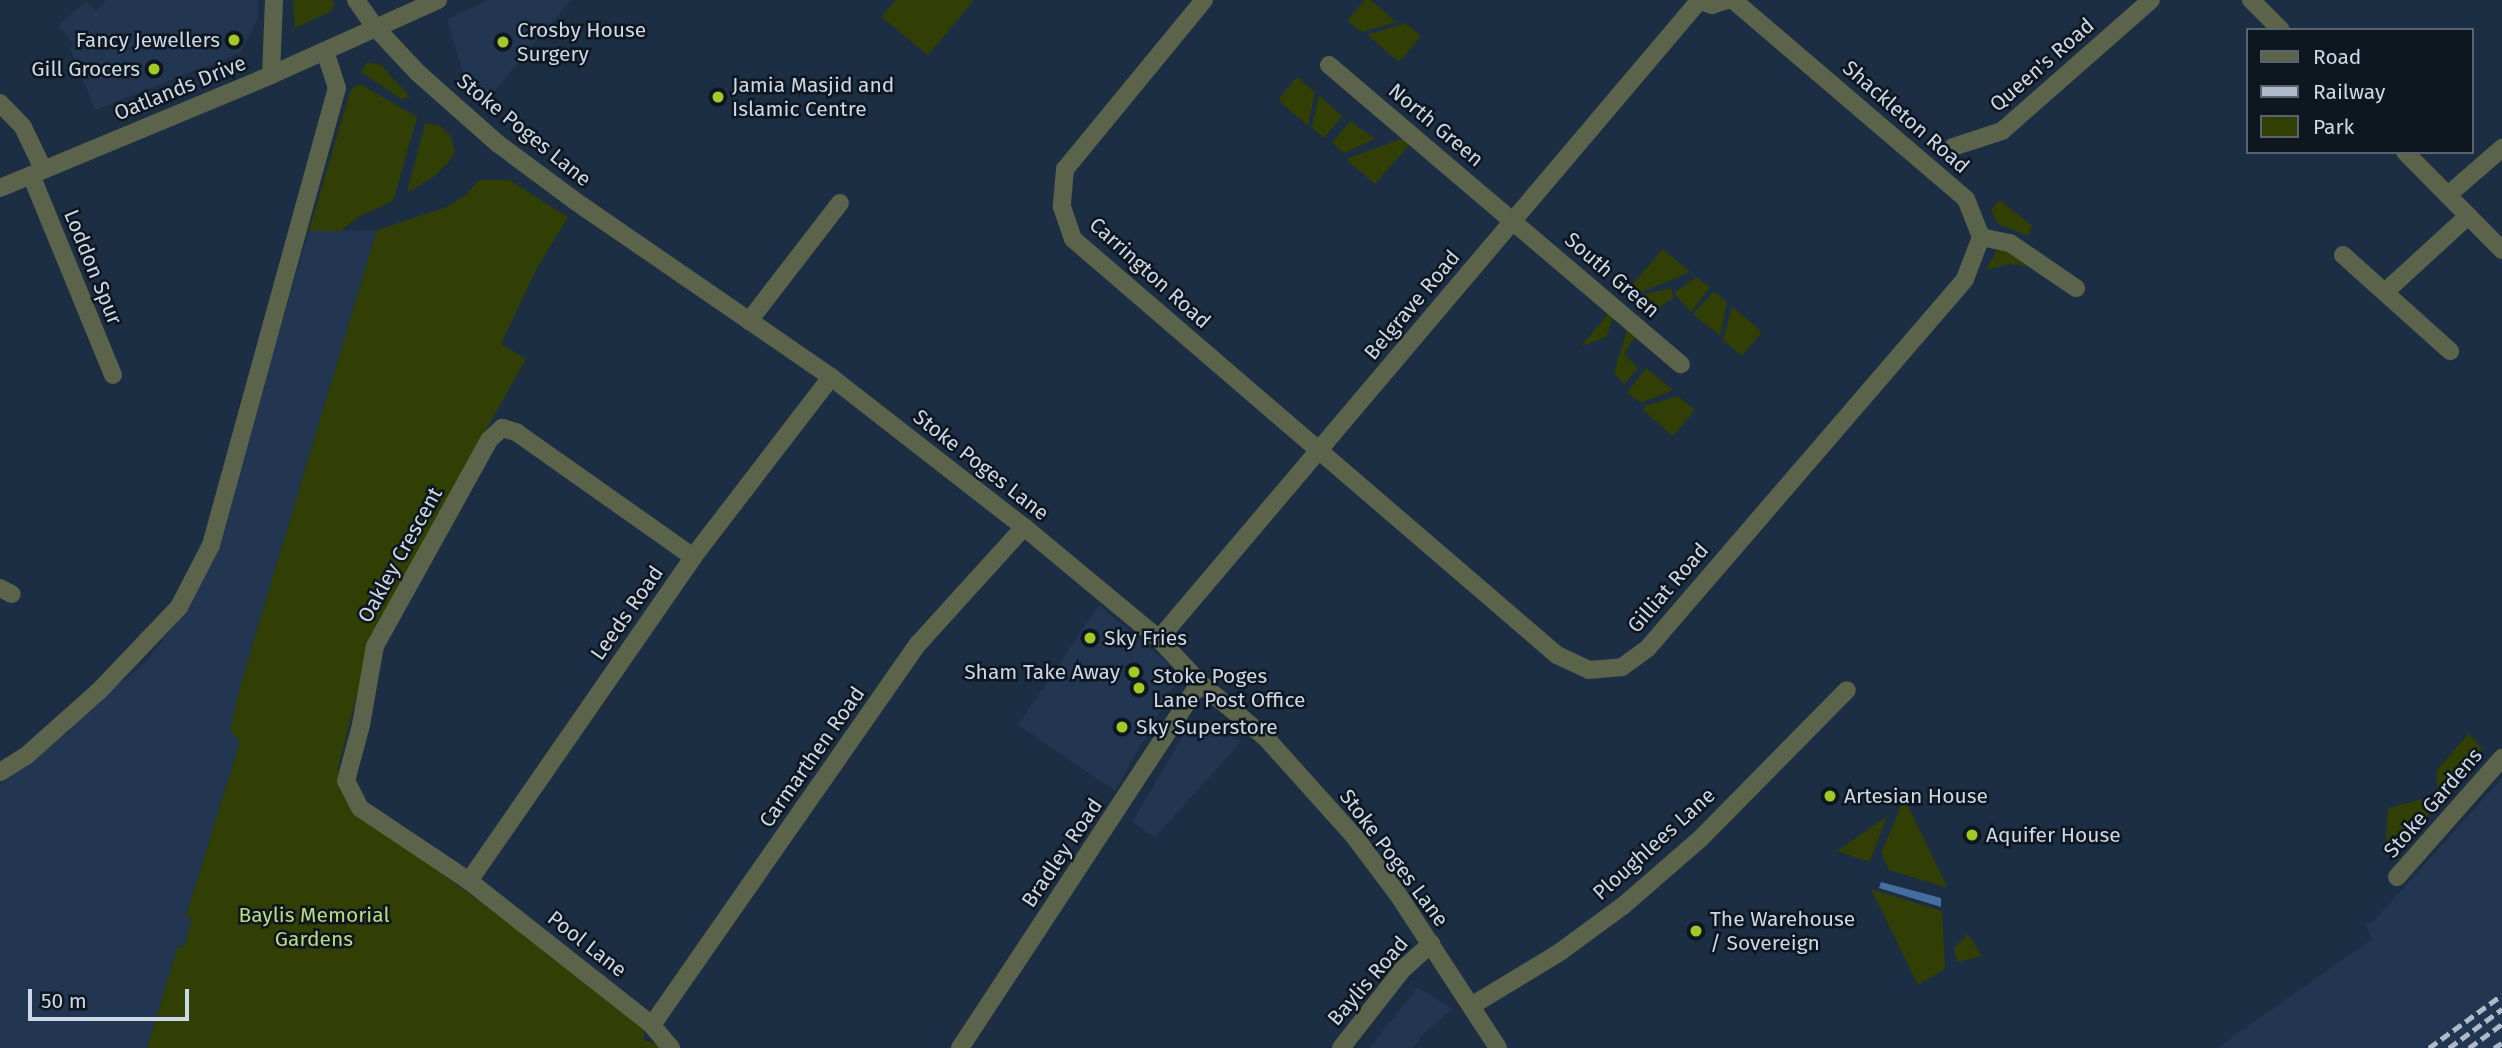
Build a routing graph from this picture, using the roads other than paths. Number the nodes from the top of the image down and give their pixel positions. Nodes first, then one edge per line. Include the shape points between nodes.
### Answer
1 (274, 0) edge
2 (356, 0) edge
3 (438, 0) edge
4 (1204, 0) edge
5 (1699, 0) edge
6 (1727, 0) edge
7 (1733, 0) edge
8 (2151, 0) edge
9 (2251, 0) edge
10 (374, 26) junction
11 (2279, 28) edge
12 (325, 51) junction
13 (1329, 65) dead end
14 (271, 75) junction
15 (0, 103) edge
16 (1953, 147) dead end
17 (2502, 148) edge
18 (2407, 154) edge
19 (37, 172) junction
20 (0, 188) edge
21 (2448, 195) junction
22 (840, 203) dead end
23 (2468, 216) junction
24 (1514, 221) junction
25 (1981, 237) junction
26 (2502, 250) edge
27 (2343, 255) dead end
28 (2077, 288) dead end
29 (2385, 292) junction
30 (749, 321) junction
31 (2450, 351) dead end
32 (1681, 365) dead end
33 (113, 375) dead end
34 (831, 377) junction
35 (1318, 451) junction
36 (1024, 527) junction
37 (693, 557) junction
38 (1159, 639) junction
39 (1200, 683) junction
40 (1847, 690) dead end
41 (2502, 758) edge
42 (0, 772) edge
43 (2397, 877) dead end
44 (469, 881) junction
45 (1431, 944) junction
46 (1471, 1006) junction
47 (652, 1025) junction
48 (671, 1048) edge
49 (960, 1048) edge
50 (1341, 1048) edge
51 (1498, 1048) edge

1 - 14 street
2 - 10 street, Stoke Poges Lane
3 - 10 street, Oatlands Drive
4 - 35 street, Carrington Road via 1065,169 1062,207 1073,239
5 - 6 street, Belgrave Road via 1712,5
5 - 24 street, Belgrave Road
7 - 25 street, Shackleton Road via 1966,199
8 - 16 street, Queen's Road via 2002,131
9 - 11 street
10 - 12 street, Oatlands Drive
10 - 30 street, Stoke Poges Lane via 418,73 497,143
12 - 14 street, Oatlands Drive
12 - 42 street via 337,88 211,545 179,607 99,691 26,756
13 - 24 street, North Green
14 - 19 street, Oatlands Drive
15 - 19 street, Loddon Spur via 23,127
17 - 21 street
18 - 21 street
19 - 20 street, Oatlands Drive
19 - 33 street, Loddon Spur
21 - 23 street
22 - 30 street
23 - 26 street
23 - 29 street
24 - 32 street, South Green
24 - 35 street, Belgrave Road
25 - 28 street via 2010,243
25 - 35 street, Gilliat Road via 1965,279 1647,649 1622,667 1589,670 1557,656
27 - 29 street
29 - 31 street
30 - 34 street, Stoke Poges Lane
34 - 36 street, Stoke Poges Lane
34 - 37 street, Leeds Road
35 - 38 street, Belgrave Road
36 - 38 street, Stoke Poges Lane
36 - 47 street, Carmarthen Road via 918,644
37 - 44 street, Leeds Road
37 - 44 street, Oakley Crescent via 516,432 502,428 489,440 375,646 346,781 360,808
38 - 39 street, Stoke Poges Lane
39 - 45 street, Stoke Poges Lane via 1266,738 1354,836
39 - 49 street, Bradley Road
40 - 46 street, Ploughlees Lane via 1700,839 1624,905 1560,952
41 - 43 street, Stoke Gardens
44 - 47 street, Pool Lane
45 - 46 street, Stoke Poges Lane
45 - 50 street, Baylis Road via 1403,969
46 - 51 street, Stoke Poges Lane
47 - 48 street, Pool Lane

